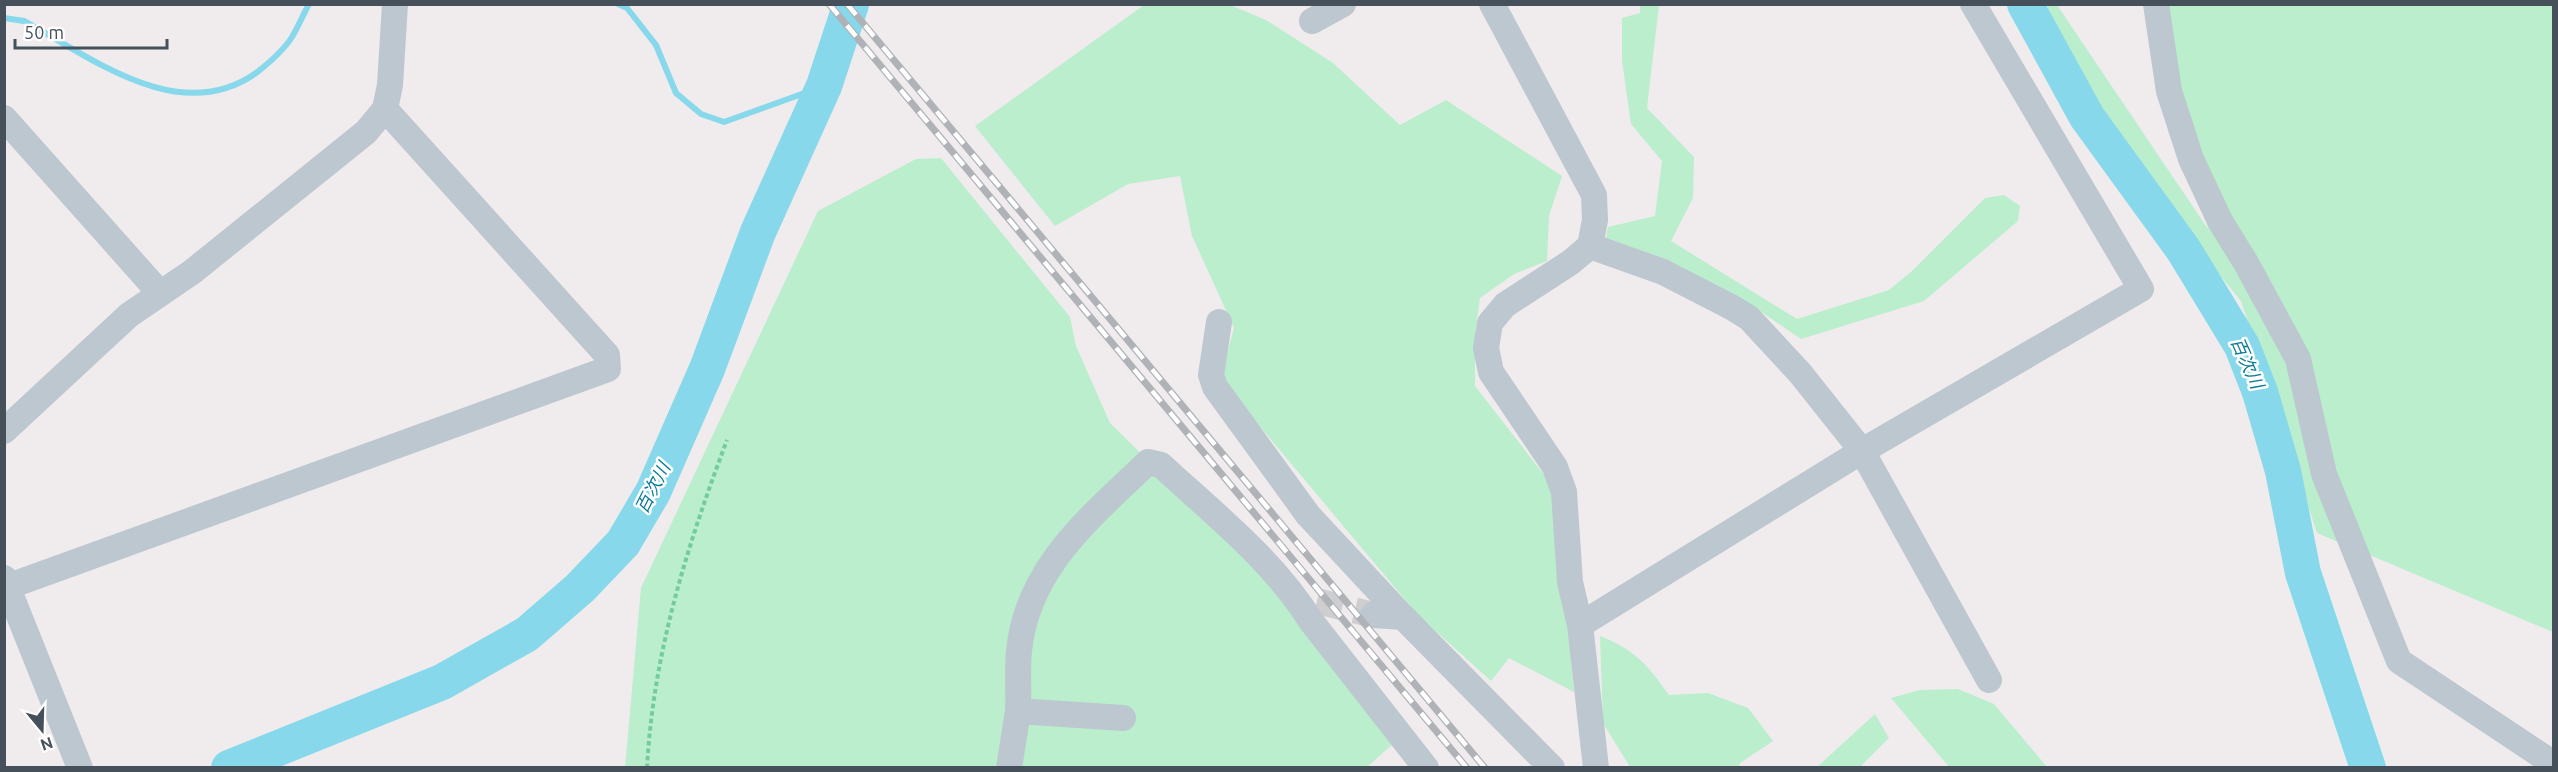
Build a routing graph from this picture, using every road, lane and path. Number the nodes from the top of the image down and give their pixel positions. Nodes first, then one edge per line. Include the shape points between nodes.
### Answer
1 (395, 4) edge
2 (1342, 4) edge
3 (1492, 4) edge
4 (1973, 4) edge
5 (2156, 4) edge
6 (1312, 21) dead end
7 (385, 109) junction
8 (4, 118) edge
9 (1590, 246) junction
10 (159, 292) junction
11 (1219, 322) dead end
12 (4, 432) edge
13 (727, 440) dead end
14 (1862, 451) junction
15 (6, 584) edge
16 (1372, 615) tunnel mouth
17 (1403, 617) junction
18 (1580, 624) junction
19 (1989, 680) dead end
20 (1018, 711) junction
21 (1123, 718) dead end
22 (2553, 764) edge
23 (80, 768) edge
24 (647, 768) edge
25 (1009, 768) edge
26 (1426, 768) edge
27 (1552, 768) edge
28 (1596, 768) edge

1 - 7 street
2 - 6 street
3 - 9 street via 1594,195
4 - 14 street via 2141,289
5 - 22 street via 2169,91 2191,159 2220,221 2298,359 2324,474 2399,661
7 - 10 street via 366,132 192,272
7 - 15 street via 607,355 608,369
8 - 10 street
9 - 14 street via 1663,272 1749,318 1800,373
9 - 18 street via 1505,305 1490,323 1486,348 1491,372 1556,467 1564,492 1569,582
10 - 12 street via 129,315
11 - 17 street via 1211,375 1215,387 1308,515
13 - 24 path via 674,600 650,713
14 - 18 street
14 - 19 street
15 - 23 street
16 - 17 street
17 - 27 street
18 - 28 street
20 - 21 street
20 - 25 street
20 - 26 street via 1019,650 1029,603 1070,537 1148,462 1161,465 1307,600 1311,621

